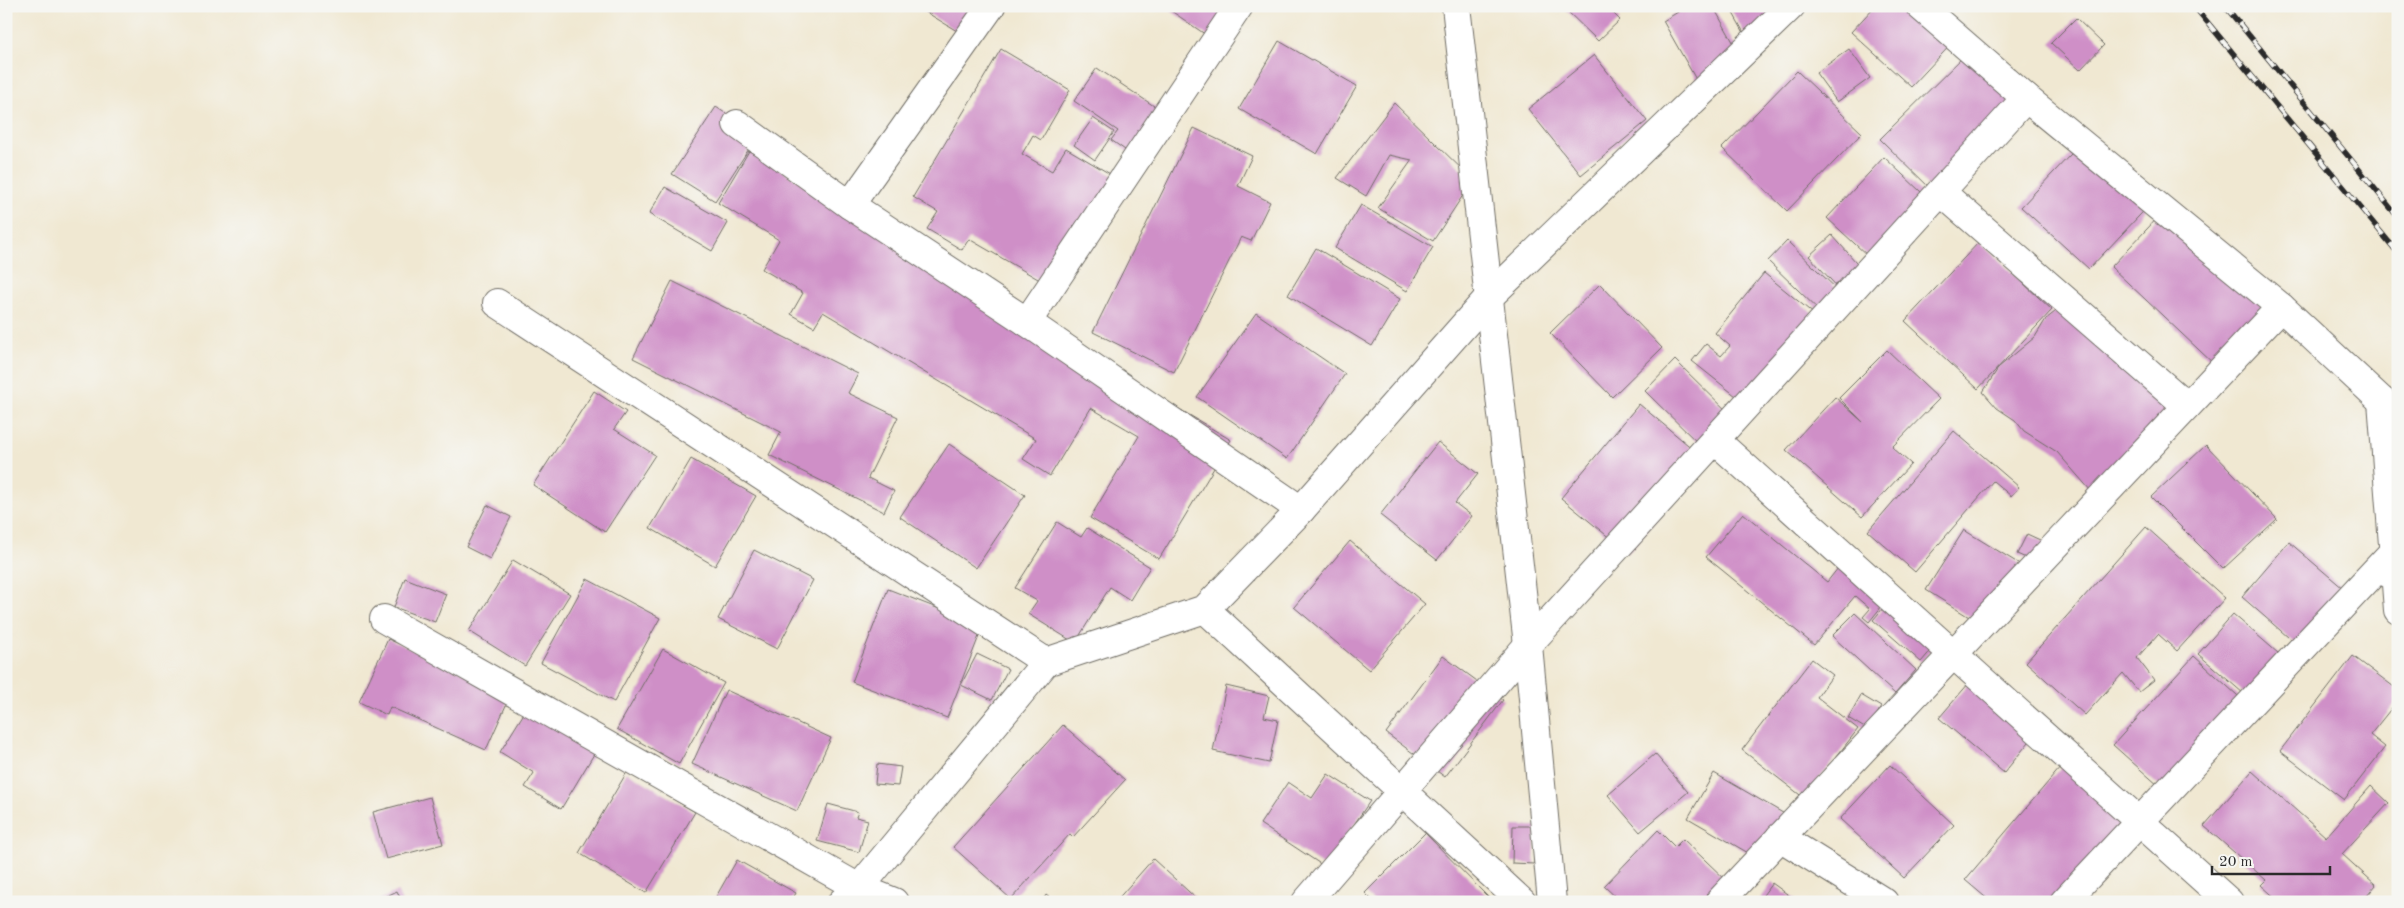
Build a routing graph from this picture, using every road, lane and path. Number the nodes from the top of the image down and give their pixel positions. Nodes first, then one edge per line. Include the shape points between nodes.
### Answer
1 (991, 6) edge
2 (1239, 6) edge
3 (1791, 6) edge
4 (1920, 6) edge
5 (1460, 9) edge
6 (2026, 98) junction
7 (737, 124) dead end
8 (1941, 192) junction
9 (850, 205) junction
10 (1489, 297) junction
11 (498, 303) dead end
12 (2281, 307) junction
13 (1027, 322) junction
14 (2187, 406) junction
15 (2390, 408) edge
16 (1715, 440) junction
17 (1302, 510) junction
18 (2392, 553) junction
19 (1205, 609) junction
20 (2398, 610) edge
21 (384, 619) dead end
22 (1528, 645) junction
23 (1953, 654) junction
24 (1046, 662) junction
25 (1402, 791) junction
26 (2140, 822) junction
27 (1780, 837) junction
28 (850, 895) edge
29 (894, 902) edge
30 (1306, 902) edge
31 (1522, 902) edge
32 (1552, 902) edge
33 (1719, 902) edge
34 (1884, 902) edge
35 (2064, 902) edge
36 (2228, 902) edge

1 - 9 street
2 - 13 street
3 - 10 street
4 - 6 street
5 - 10 street
6 - 8 street
6 - 12 street
7 - 9 street
8 - 14 street
8 - 16 street
9 - 13 street
10 - 17 street
10 - 22 street
11 - 24 street
12 - 14 street
12 - 15 street
13 - 17 street
14 - 23 street
15 - 18 street
16 - 22 street
16 - 23 street
17 - 19 street
18 - 20 street
18 - 26 street
19 - 24 street
19 - 25 street
21 - 28 street
22 - 25 street
22 - 32 street
23 - 26 street
23 - 27 street
24 - 28 street
25 - 30 street
25 - 31 street
26 - 35 street
26 - 36 street
27 - 33 street
27 - 34 street
28 - 29 street

